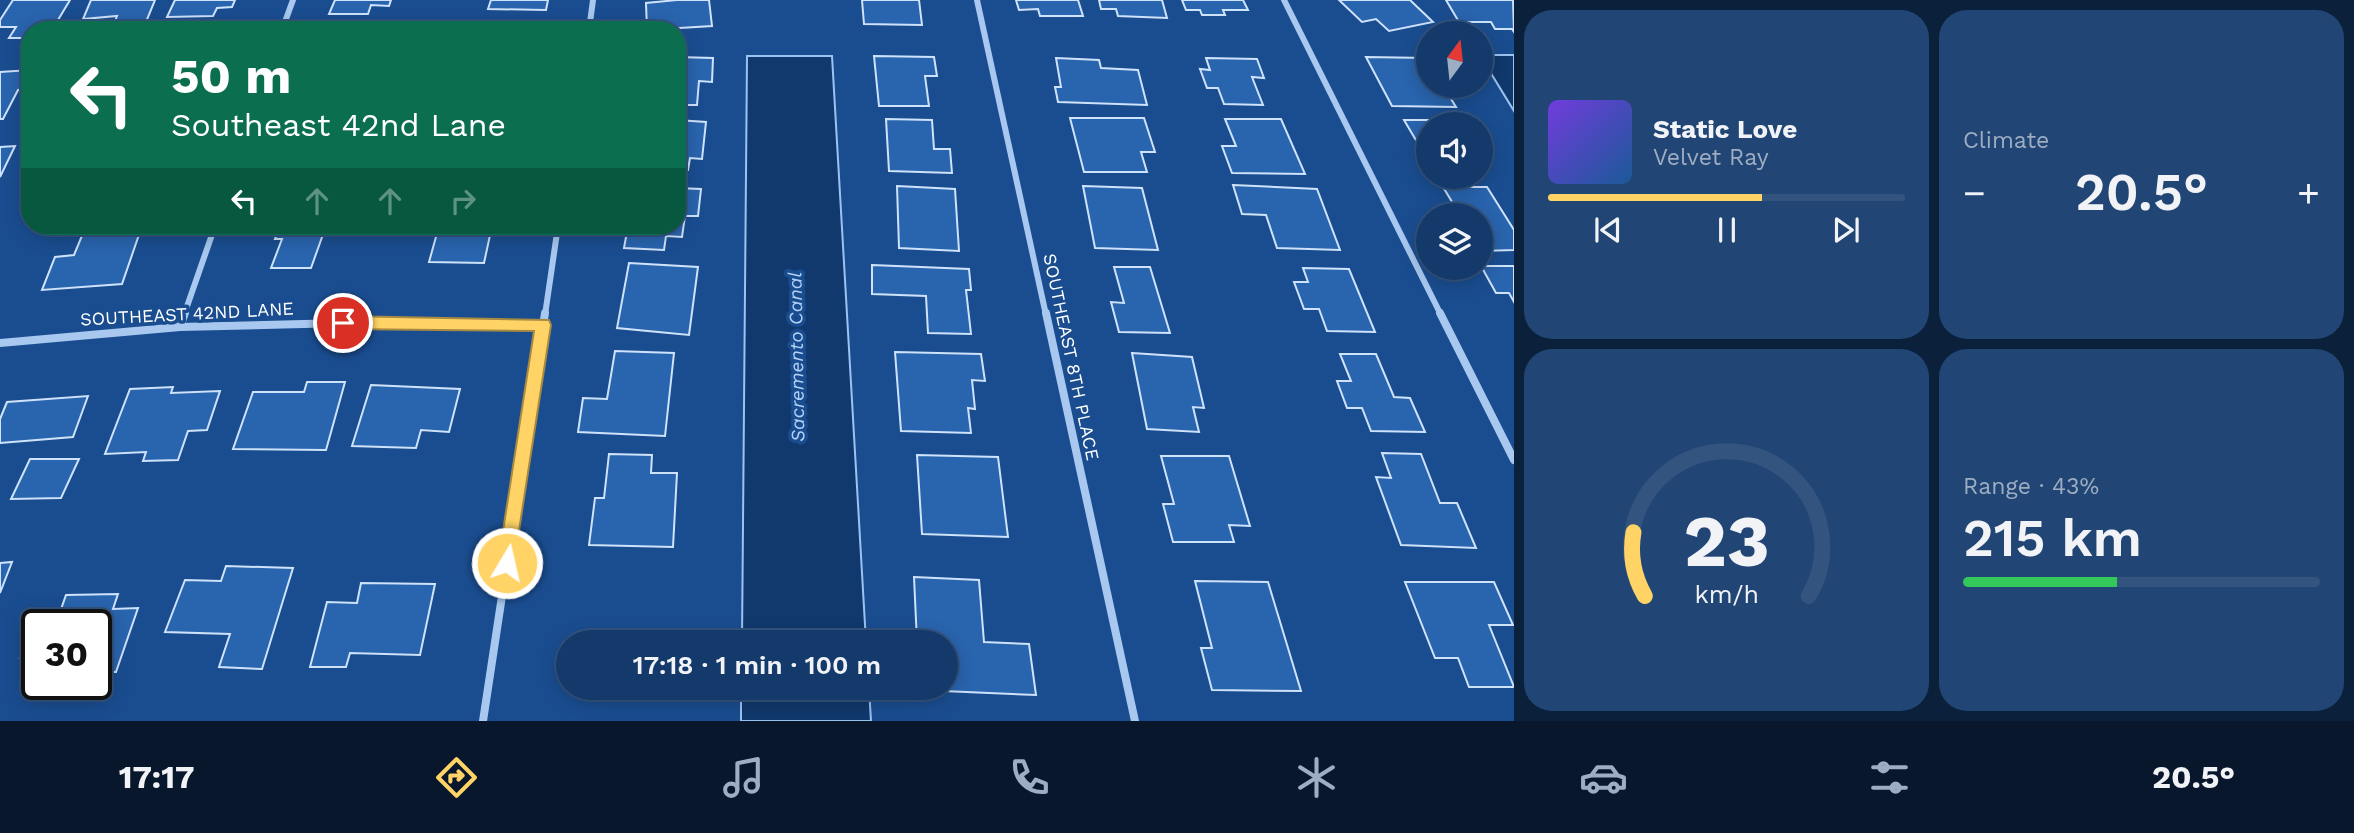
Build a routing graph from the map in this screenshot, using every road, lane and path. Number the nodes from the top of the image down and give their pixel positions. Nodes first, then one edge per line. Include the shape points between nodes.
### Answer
1 (293, 0) edge
2 (593, 0) edge
3 (978, 0) edge
4 (1284, 0) edge
5 (285, 21) edge
6 (590, 21) edge
7 (212, 235) edge
8 (557, 235) edge
9 (543, 325) junction
10 (180, 327) junction
11 (0, 343) edge
12 (1514, 460) edge
13 (483, 721) edge
14 (1135, 721) edge

1 - 5 street
2 - 6 street
3 - 14 street, SOUTHEAST 8TH PLACE
4 - 12 street
7 - 10 street
8 - 9 street
9 - 10 street, SOUTHEAST 42ND LANE
9 - 13 street
10 - 11 street, SOUTHEAST 42ND LANE

